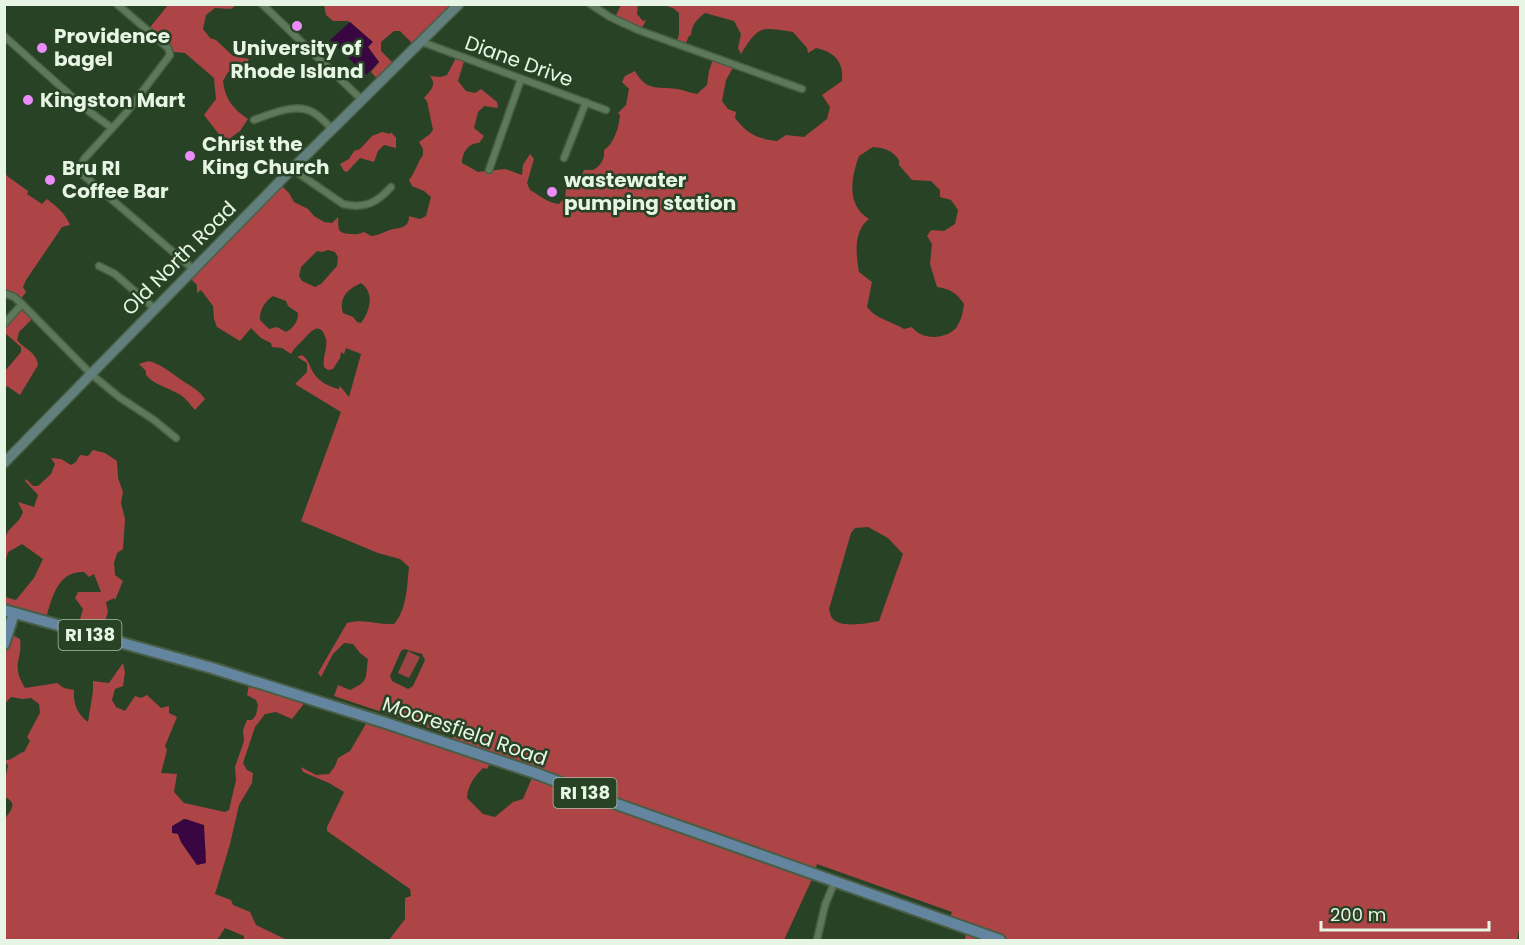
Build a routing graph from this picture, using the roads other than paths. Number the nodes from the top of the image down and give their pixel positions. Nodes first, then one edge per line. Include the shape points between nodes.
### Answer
1 (117, 4) edge
2 (262, 4) edge
3 (459, 4) edge
4 (590, 4) edge
5 (4, 36) edge
6 (422, 42) junction
7 (522, 79) junction
8 (802, 88) dead end
9 (362, 100) junction
10 (586, 102) junction
11 (606, 110) dead end
12 (254, 120) dead end
13 (112, 128) junction
14 (332, 129) junction
15 (564, 158) dead end
16 (292, 169) junction
17 (489, 170) dead end
18 (391, 187) dead end
19 (99, 267) dead end
20 (193, 269) junction
21 (4, 293) edge
22 (22, 304) junction
23 (155, 309) junction
24 (4, 324) edge
25 (91, 374) junction
26 (176, 438) dead end
27 (4, 463) edge
28 (9, 612) edge
29 (4, 644) edge
30 (835, 881) junction
31 (817, 940) edge
32 (1000, 940) edge

1 - 13 street via 171,52
2 - 9 street
3 - 6 street, Old North Road
4 - 8 street via 638,30
5 - 13 street
6 - 7 street, Diane Drive
6 - 9 street, Old North Road
7 - 10 street, Diane Drive
7 - 17 street
9 - 14 street, Old North Road
10 - 11 street, Diane Drive
10 - 15 street
12 - 14 street via 304,109 314,112
13 - 20 street via 84,159 82,174
14 - 16 street, Old North Road
16 - 18 street via 343,204 352,206 372,204
16 - 20 street, Old North Road
19 - 23 street via 115,274
20 - 23 street, Old North Road
21 - 22 street
22 - 24 street
22 - 25 street
23 - 25 street, Old North Road
25 - 26 street
25 - 27 street, Old North Road
28 - 29 main road
28 - 30 main road, Mooresfield Road / RI 138 via 362,715
30 - 31 street
30 - 32 main road, Mooresfield Road / RI 138

